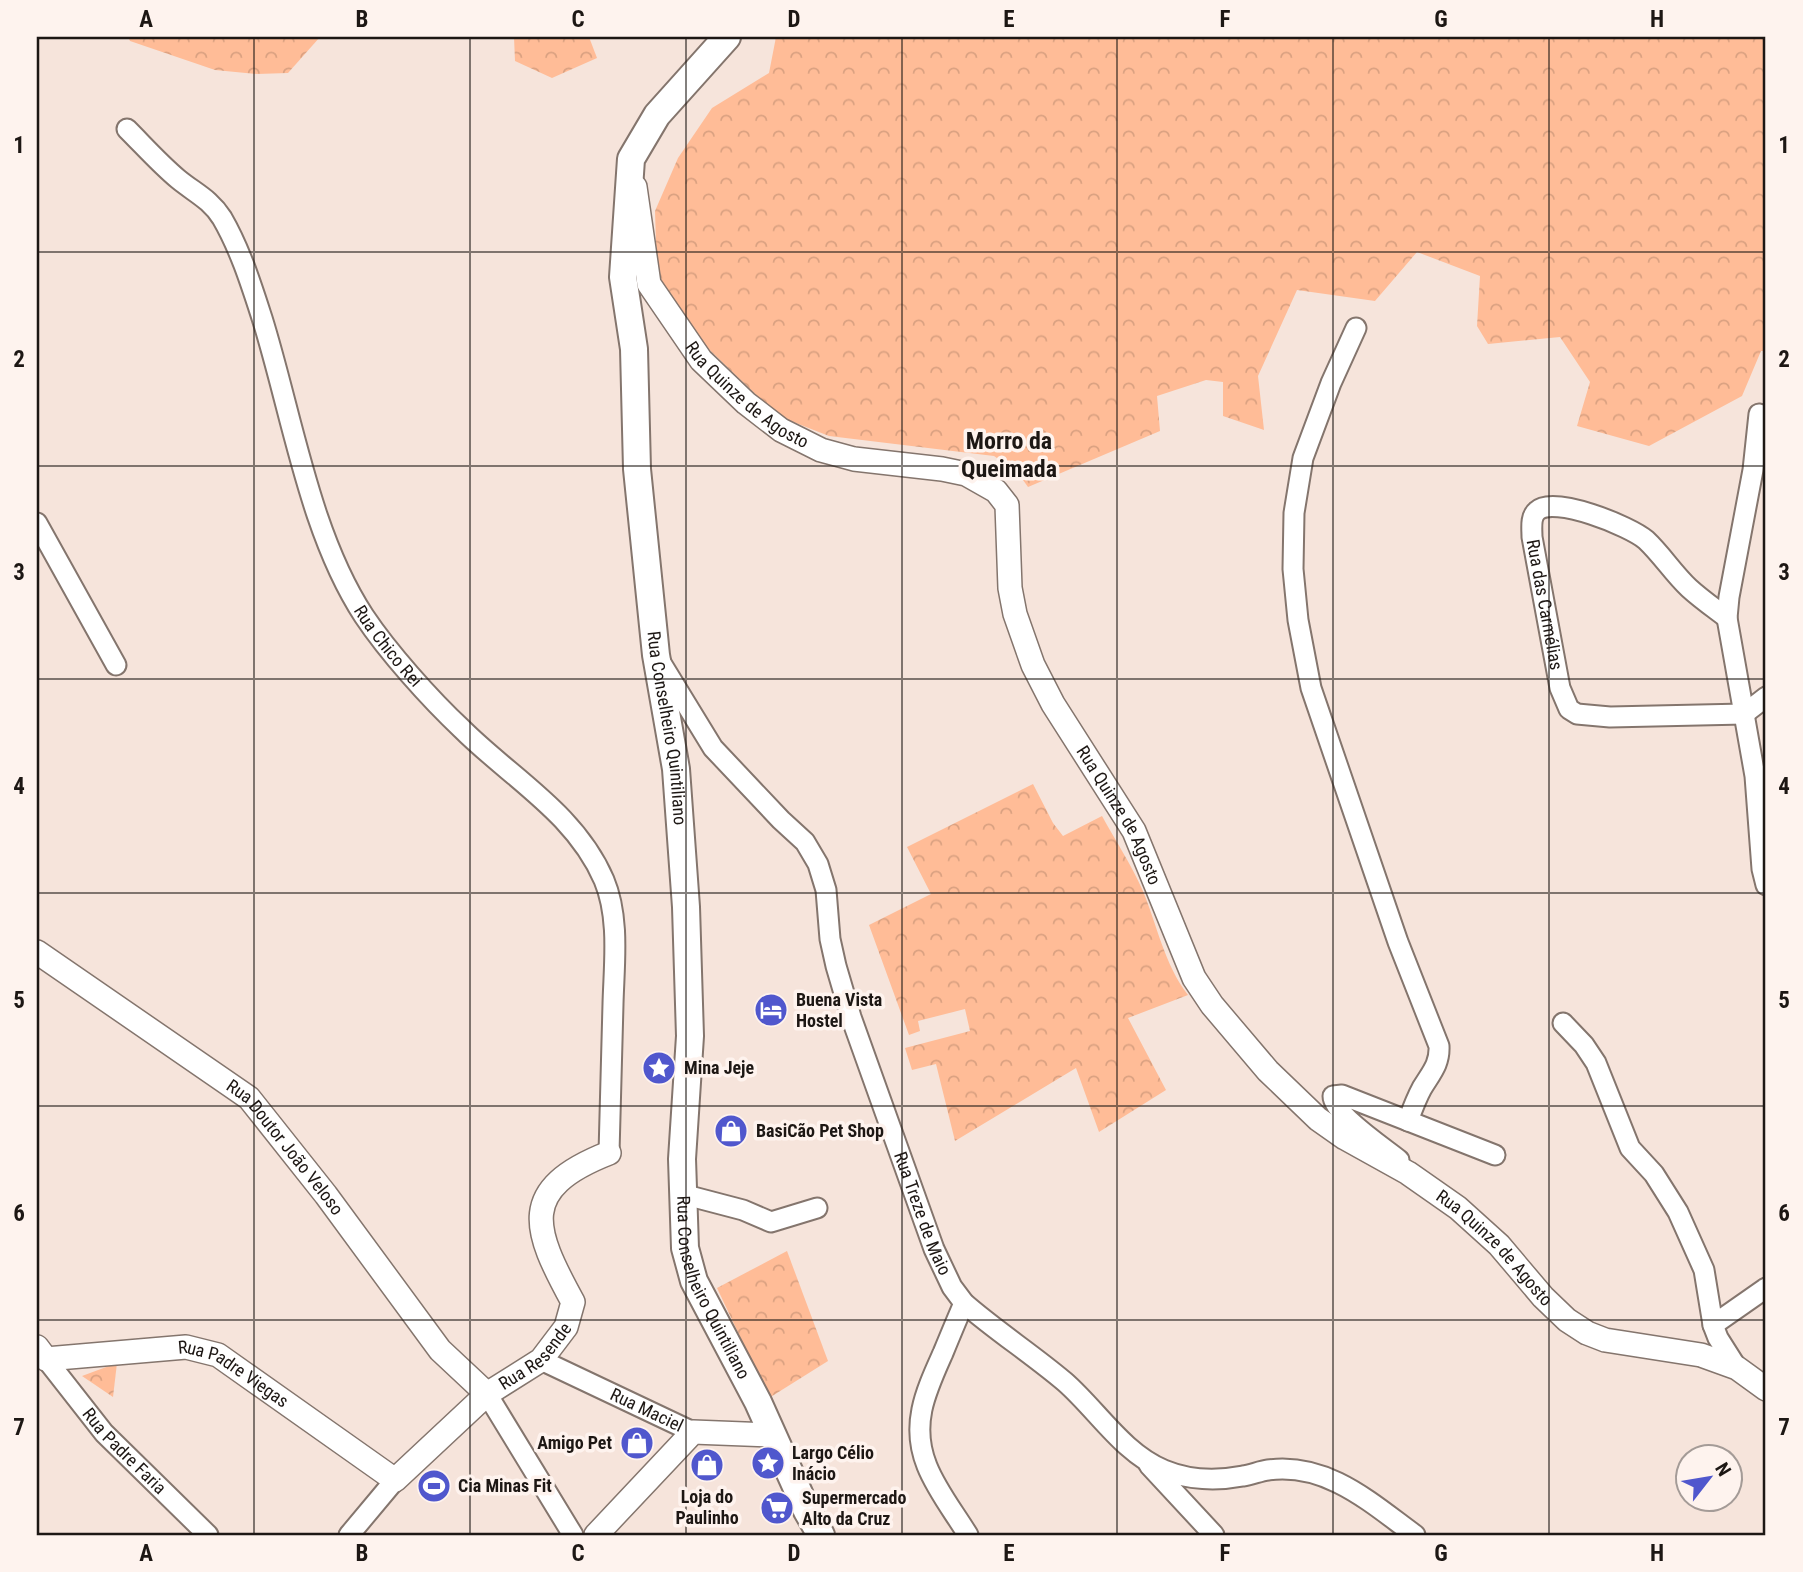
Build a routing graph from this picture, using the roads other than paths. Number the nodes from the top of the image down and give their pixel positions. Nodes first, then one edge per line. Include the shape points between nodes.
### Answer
1 (727, 37) edge
2 (127, 129) dead end
3 (631, 159) junction
4 (1356, 328) dead end
5 (1759, 414) dead end
6 (37, 523) edge
7 (1727, 618) junction
8 (656, 655) junction
9 (117, 665) dead end
10 (1766, 697) edge
11 (1744, 714) junction
12 (1766, 885) edge
13 (37, 951) edge
14 (1563, 1023) dead end
15 (1408, 1121) junction
16 (609, 1153) joint
17 (1495, 1155) dead end
18 (1437, 1191) junction
19 (682, 1194) junction
20 (817, 1208) dead end
21 (1766, 1288) edge
22 (964, 1303) junction
23 (1713, 1325) junction
24 (41, 1353) edge
25 (541, 1360) junction
26 (1737, 1368) junction
27 (1766, 1389) edge
28 (487, 1394) junction
29 (693, 1432) junction
30 (773, 1434) junction
31 (1144, 1459) junction
32 (395, 1480) junction
33 (208, 1535) edge
34 (349, 1535) edge
35 (573, 1535) edge
36 (596, 1535) edge
37 (821, 1535) edge
38 (968, 1535) edge
39 (1214, 1535) edge
40 (1415, 1535) edge

1 - 3 main road, Rua Conselheiro Quintiliano via 657,115
2 - 16 street, Rua Chico Rei via 176,178 207,198 234,241 269,341 317,513 341,576 365,617 463,731 564,820 605,881 613,914 614,951
3 - 8 main road, Rua Conselheiro Quintiliano via 624,277 634,349 637,468
3 - 18 street, Rua Quinze de Agosto via 649,284 701,360 746,403 781,430 821,450 966,474 996,491 1007,505 1010,588 1033,665 1134,831 1195,978 1240,1040 1318,1119
4 - 15 street via 1303,458 1294,513 1293,569 1311,688 1398,942 1439,1046 1440,1057
5 - 7 street
6 - 9 street
7 - 11 street
7 - 11 street, Rua das Carmélias via 1688,588 1634,531 1557,505 1546,506 1533,517 1532,537 1560,688 1569,709 1610,717
8 - 19 main road, Rua Conselheiro Quintiliano via 676,769 686,907 690,1036
8 - 22 street, Rua Treze de Maio via 713,748 805,842 818,864 826,890 830,939 851,1017 934,1250
10 - 11 street
11 - 12 street
13 - 28 street, Rua Doutor João Veloso via 249,1098 440,1350
14 - 23 street via 1596,1063 1630,1148 1654,1174 1678,1212 1704,1270
15 - 17 street
15 - 18 street via 1342,1095 1332,1098 1344,1116
16 - 25 street, Rua Resende via 580,1164 553,1187 540,1212 551,1262 573,1302 566,1327
18 - 26 street, Rua Quinze de Agosto via 1499,1245 1567,1320 1587,1333 1605,1340 1682,1350
19 - 20 street via 771,1222
19 - 30 main road, Rua Conselheiro Quintiliano via 685,1248 694,1281
21 - 23 street
22 - 31 street, Rua Treze de Maio via 1063,1381
22 - 38 street via 929,1381 918,1426 927,1467
23 - 26 street
24 - 32 street, Rua Padre Viegas via 186,1347 218,1355
24 - 33 street, Rua Padre Faria via 104,1433
25 - 28 street, Rua Resende
25 - 29 street, Rua Maciel
26 - 27 street, Rua Quinze de Agosto
28 - 32 street, Rua Resende
28 - 35 street
29 - 30 street, Rua Maciel
29 - 36 street
30 - 37 main road
31 - 39 street
31 - 40 street, Rua Treze de Maio via 1164,1470 1206,1479 1268,1470 1312,1473 1356,1491
32 - 34 street, Rua Resende

